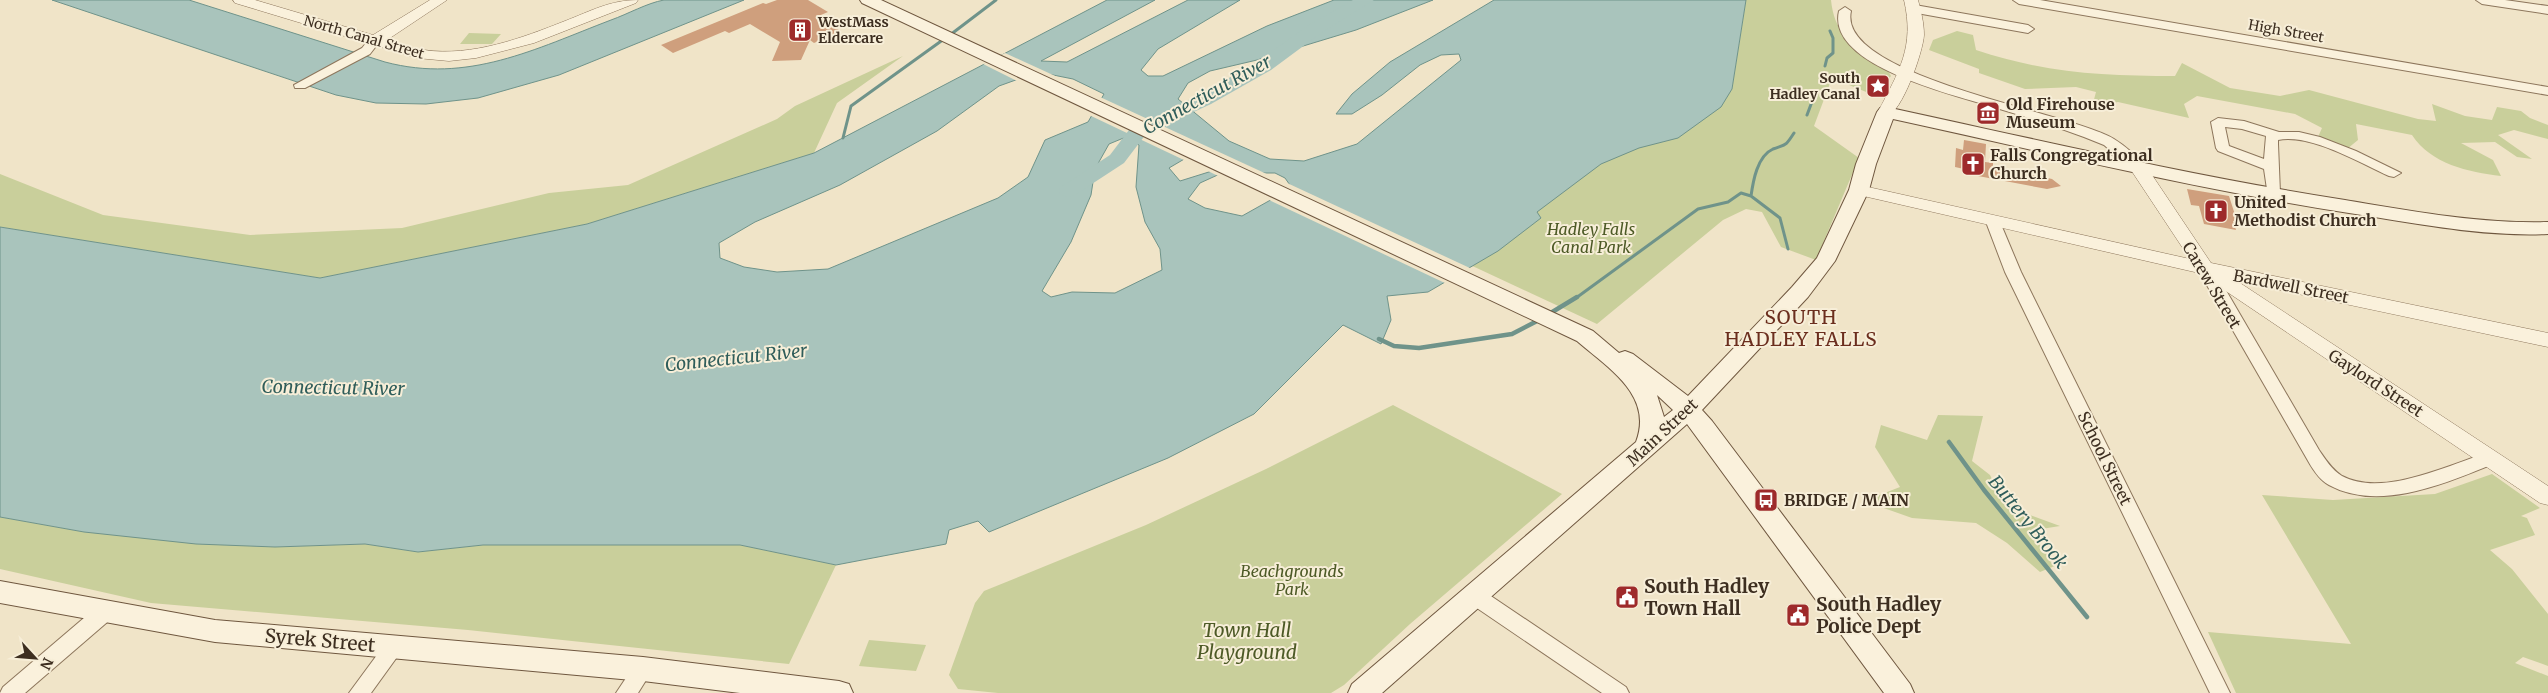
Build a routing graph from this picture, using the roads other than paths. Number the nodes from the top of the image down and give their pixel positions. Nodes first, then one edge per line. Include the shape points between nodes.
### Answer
1 (240, 0) edge
2 (440, 0) edge
3 (631, 0) edge
4 (868, 0) edge
5 (2019, 0) edge
6 (2482, 0) edge
7 (1913, 5) edge
8 (2548, 10) edge
9 (1845, 11) dead end
10 (2028, 28) dead end
11 (374, 41) junction
12 (1906, 75) junction
13 (300, 85) dead end
14 (2548, 91) edge
15 (1886, 112) junction
16 (2276, 135) junction
17 (2138, 167) junction
18 (2270, 167) junction
19 (2394, 173) dead end
20 (1859, 190) junction
21 (2273, 193) junction
22 (1993, 222) junction
23 (2548, 228) edge
24 (2206, 268) junction
25 (1585, 336) junction
26 (2548, 340) edge
27 (1689, 409) junction
28 (1645, 448) junction
29 (2490, 458) junction
30 (2548, 497) edge
31 (0, 592) edge
32 (1475, 596) junction
33 (105, 612) junction
34 (396, 646) junction
35 (644, 669) junction
36 (10, 693) edge
37 (359, 693) edge
38 (626, 693) edge
39 (839, 693) edge
40 (1362, 693) edge
41 (1619, 693) edge
42 (1900, 693) edge
43 (2220, 693) edge

1 - 11 street, North Canal Street
2 - 11 street
3 - 11 street, North Canal Street via 527,40 467,55 443,58 422,55
4 - 25 main road
5 - 14 street, High Street
6 - 8 street
7 - 10 street
7 - 12 street via 1916,42
9 - 12 street, Carew Street via 1843,23 1851,38 1868,53
11 - 13 street via 362,53
12 - 15 street
12 - 17 street, Carew Street via 2089,134 2109,142
15 - 17 main road
15 - 20 main road, Main Street
16 - 18 street via 2272,137
16 - 18 street via 2250,126 2218,122 2223,148
16 - 19 street via 2306,138
17 - 21 main road
17 - 24 street, Carew Street
18 - 21 street
20 - 22 street, Bardwell Street
20 - 27 main road, Main Street via 1825,261
21 - 23 main road via 2421,218
22 - 24 street, Bardwell Street
22 - 43 street, School Street via 2004,255
24 - 26 street, Bardwell Street
24 - 29 street, Gaylord Street
24 - 29 street, Carew Street via 2306,442 2334,480 2368,487 2413,484
25 - 27 main road via 1636,366
25 - 28 main road via 1630,377 1644,395 1651,410 1652,423
27 - 28 main road, Main Street
27 - 42 main road
28 - 32 main road, Main Street
29 - 30 street, Gaylord Street
31 - 33 main road, Syrek Street
32 - 40 main road, Main Street
32 - 41 street
33 - 34 main road, Syrek Street via 214,631
33 - 36 street
34 - 35 main road, Syrek Street
34 - 37 street
35 - 38 street
35 - 39 main road, Syrek Street

